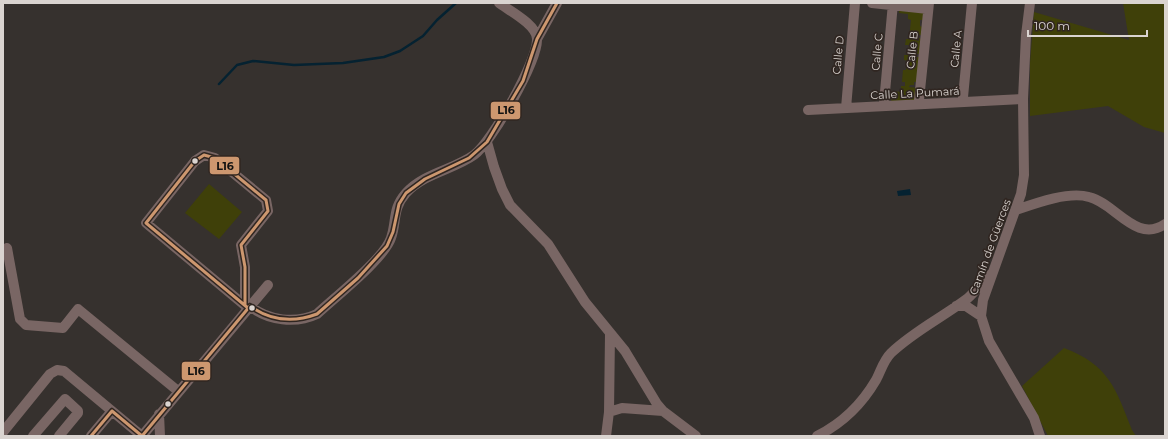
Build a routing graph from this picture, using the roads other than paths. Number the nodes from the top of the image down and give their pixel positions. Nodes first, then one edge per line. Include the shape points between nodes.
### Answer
1 (499, 3) edge
2 (557, 3) edge
3 (855, 3) edge
4 (872, 3) edge
5 (972, 3) edge
6 (1030, 3) edge
7 (893, 4) edge
8 (928, 6) edge
9 (537, 39) junction
10 (963, 97) dead end
11 (1023, 99) junction
12 (919, 100) dead end
13 (884, 102) dead end
14 (846, 108) junction
15 (808, 110) dead end
16 (487, 142) junction
17 (1016, 210) junction
18 (1165, 224) edge
19 (7, 248) dead end
20 (991, 274) junction
21 (268, 285) dead end
22 (247, 306) junction
23 (956, 306) junction
24 (981, 316) junction
25 (610, 334) junction
26 (178, 392) junction
27 (112, 411) junction
28 (664, 411) junction
29 (609, 412) junction
30 (159, 414) junction
31 (3, 432) edge
32 (33, 436) edge
33 (59, 436) edge
34 (91, 436) edge
35 (142, 436) edge
36 (160, 436) edge
37 (606, 436) edge
38 (696, 436) edge
39 (817, 436) edge
40 (1040, 436) edge

1 - 9 street via 526,22 535,31
2 - 9 street
3 - 14 street, Calle D
4 - 7 street
5 - 10 street, Calle A
6 - 11 street, Camín de Güerces
7 - 8 street
7 - 13 street, Calle C
8 - 12 street, Calle B
9 - 16 street via 523,81
11 - 14 street, Calle La Pumará
11 - 17 street, Camín de Güerces via 1024,175
14 - 15 street, Calle La Pumará
16 - 22 street via 472,156 425,178 405,194 394,215 391,238 387,245 367,268 317,314 307,318 284,319 269,317
16 - 25 street via 502,189 510,205 548,244 585,302
17 - 18 street via 1070,195 1080,195 1102,202 1142,229 1152,230
17 - 20 street, Camín de Güerces
19 - 26 street via 20,319 26,325 63,328 78,309
20 - 23 street via 969,297
20 - 24 street, Camín de Güerces
21 - 22 street
22 - 22 street via 241,245 268,211 266,200 215,158 204,155 195,161 146,223
22 - 26 street
23 - 24 street via 966,306
23 - 39 street via 925,326 890,354 868,392 853,409 840,422
24 - 40 street, Camín de Güerces via 989,341 1034,418
25 - 28 street via 625,351 657,404
25 - 29 street
26 - 30 street
27 - 31 street via 64,371 57,370 50,374
27 - 34 street
27 - 35 street
28 - 29 street via 622,408
28 - 38 street
29 - 37 street
30 - 35 street
30 - 36 street
32 - 33 street via 65,399 78,413

